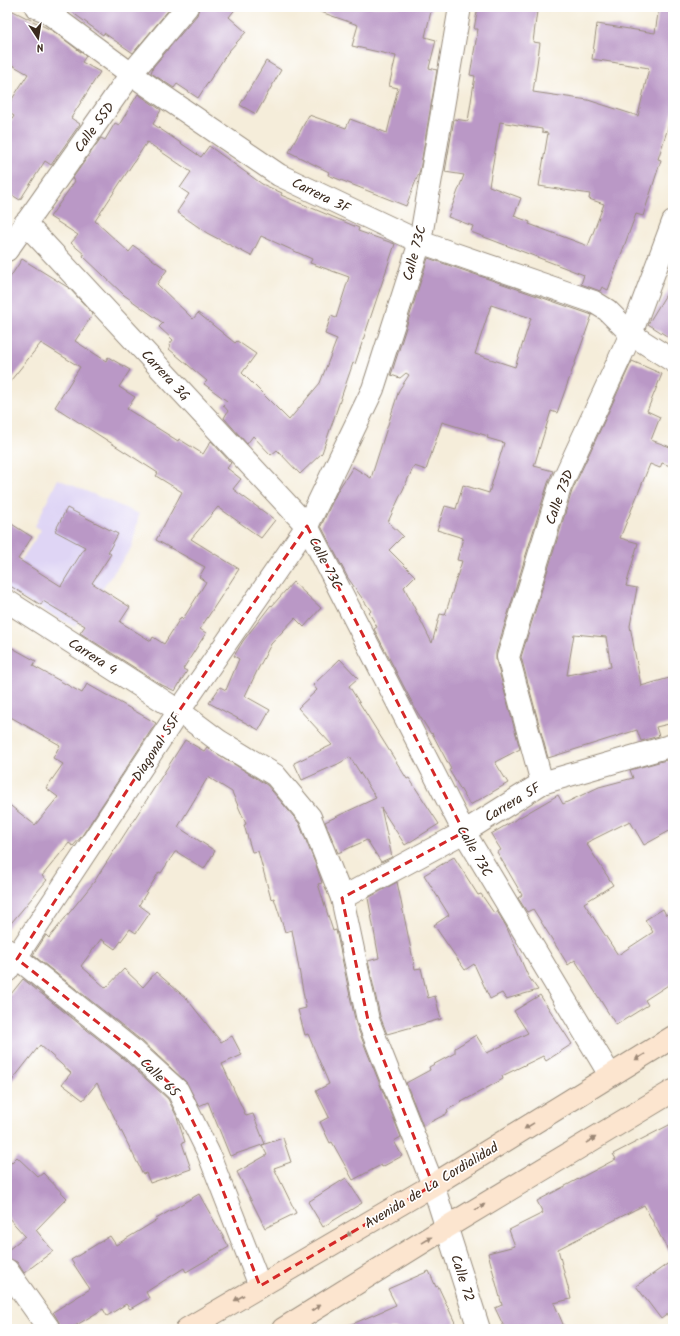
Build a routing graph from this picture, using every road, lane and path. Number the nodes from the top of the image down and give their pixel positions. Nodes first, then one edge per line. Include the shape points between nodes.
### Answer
1 (36, 7) edge
2 (187, 7) edge
3 (460, 7) edge
4 (131, 74) junction
5 (673, 222) edge
6 (25, 224) junction
7 (420, 242) junction
8 (7, 250) edge
9 (631, 334) junction
10 (673, 361) edge
11 (308, 526) junction
12 (7, 601) edge
13 (179, 711) junction
14 (673, 745) edge
15 (542, 783) junction
16 (464, 832) junction
17 (342, 898) junction
18 (10, 960) edge
19 (673, 1037) edge
20 (610, 1075) junction
21 (673, 1091) edge
22 (433, 1185) junction
23 (447, 1227) junction
24 (7, 1270) edge
25 (260, 1286) junction
26 (49, 1329) edge
27 (187, 1329) edge
28 (283, 1329) edge
29 (479, 1329) edge

1 - 4 street, Carrera 3F via 46,11
2 - 4 street, Calle 55D
3 - 7 street, Calle 73C
4 - 6 street, Calle 55D
4 - 7 street, Carrera 3F via 279,175
5 - 9 street, Calle 73D
6 - 8 street, Calle 55D
6 - 11 street, Carrera 3G
7 - 9 street, Carrera 3F via 594,302 607,310
7 - 11 street, Calle 73C via 373,389
9 - 10 street, Carrera 3F
9 - 15 street, Calle 73D via 560,487 508,657
11 - 13 street, Diagonal 55F
11 - 16 street, Calle 73C
12 - 13 street, Carrera 4
13 - 17 street, Carrera 4 via 219,741 276,775 310,817
13 - 18 street, Diagonal 55F
14 - 15 street, Carrera 5F
15 - 16 street, Carrera 5F
16 - 17 street, Carrera 5F
16 - 20 street, Calle 73C
17 - 22 street, Calle 72 via 368,1020
18 - 25 street, Calle 65 via 134,1051 178,1091 208,1152
19 -> 20 main road, Avenida de La Cordialidad
20 -> 22 main road, Avenida de La Cordialidad
23 -> 21 main road
22 - 23 street, Calle 72
22 -> 25 main road, Avenida de La Cordialidad
28 -> 23 main road
23 - 29 street, Calle 72
24 - 26 street
25 -> 27 main road, Avenida de La Cordialidad

